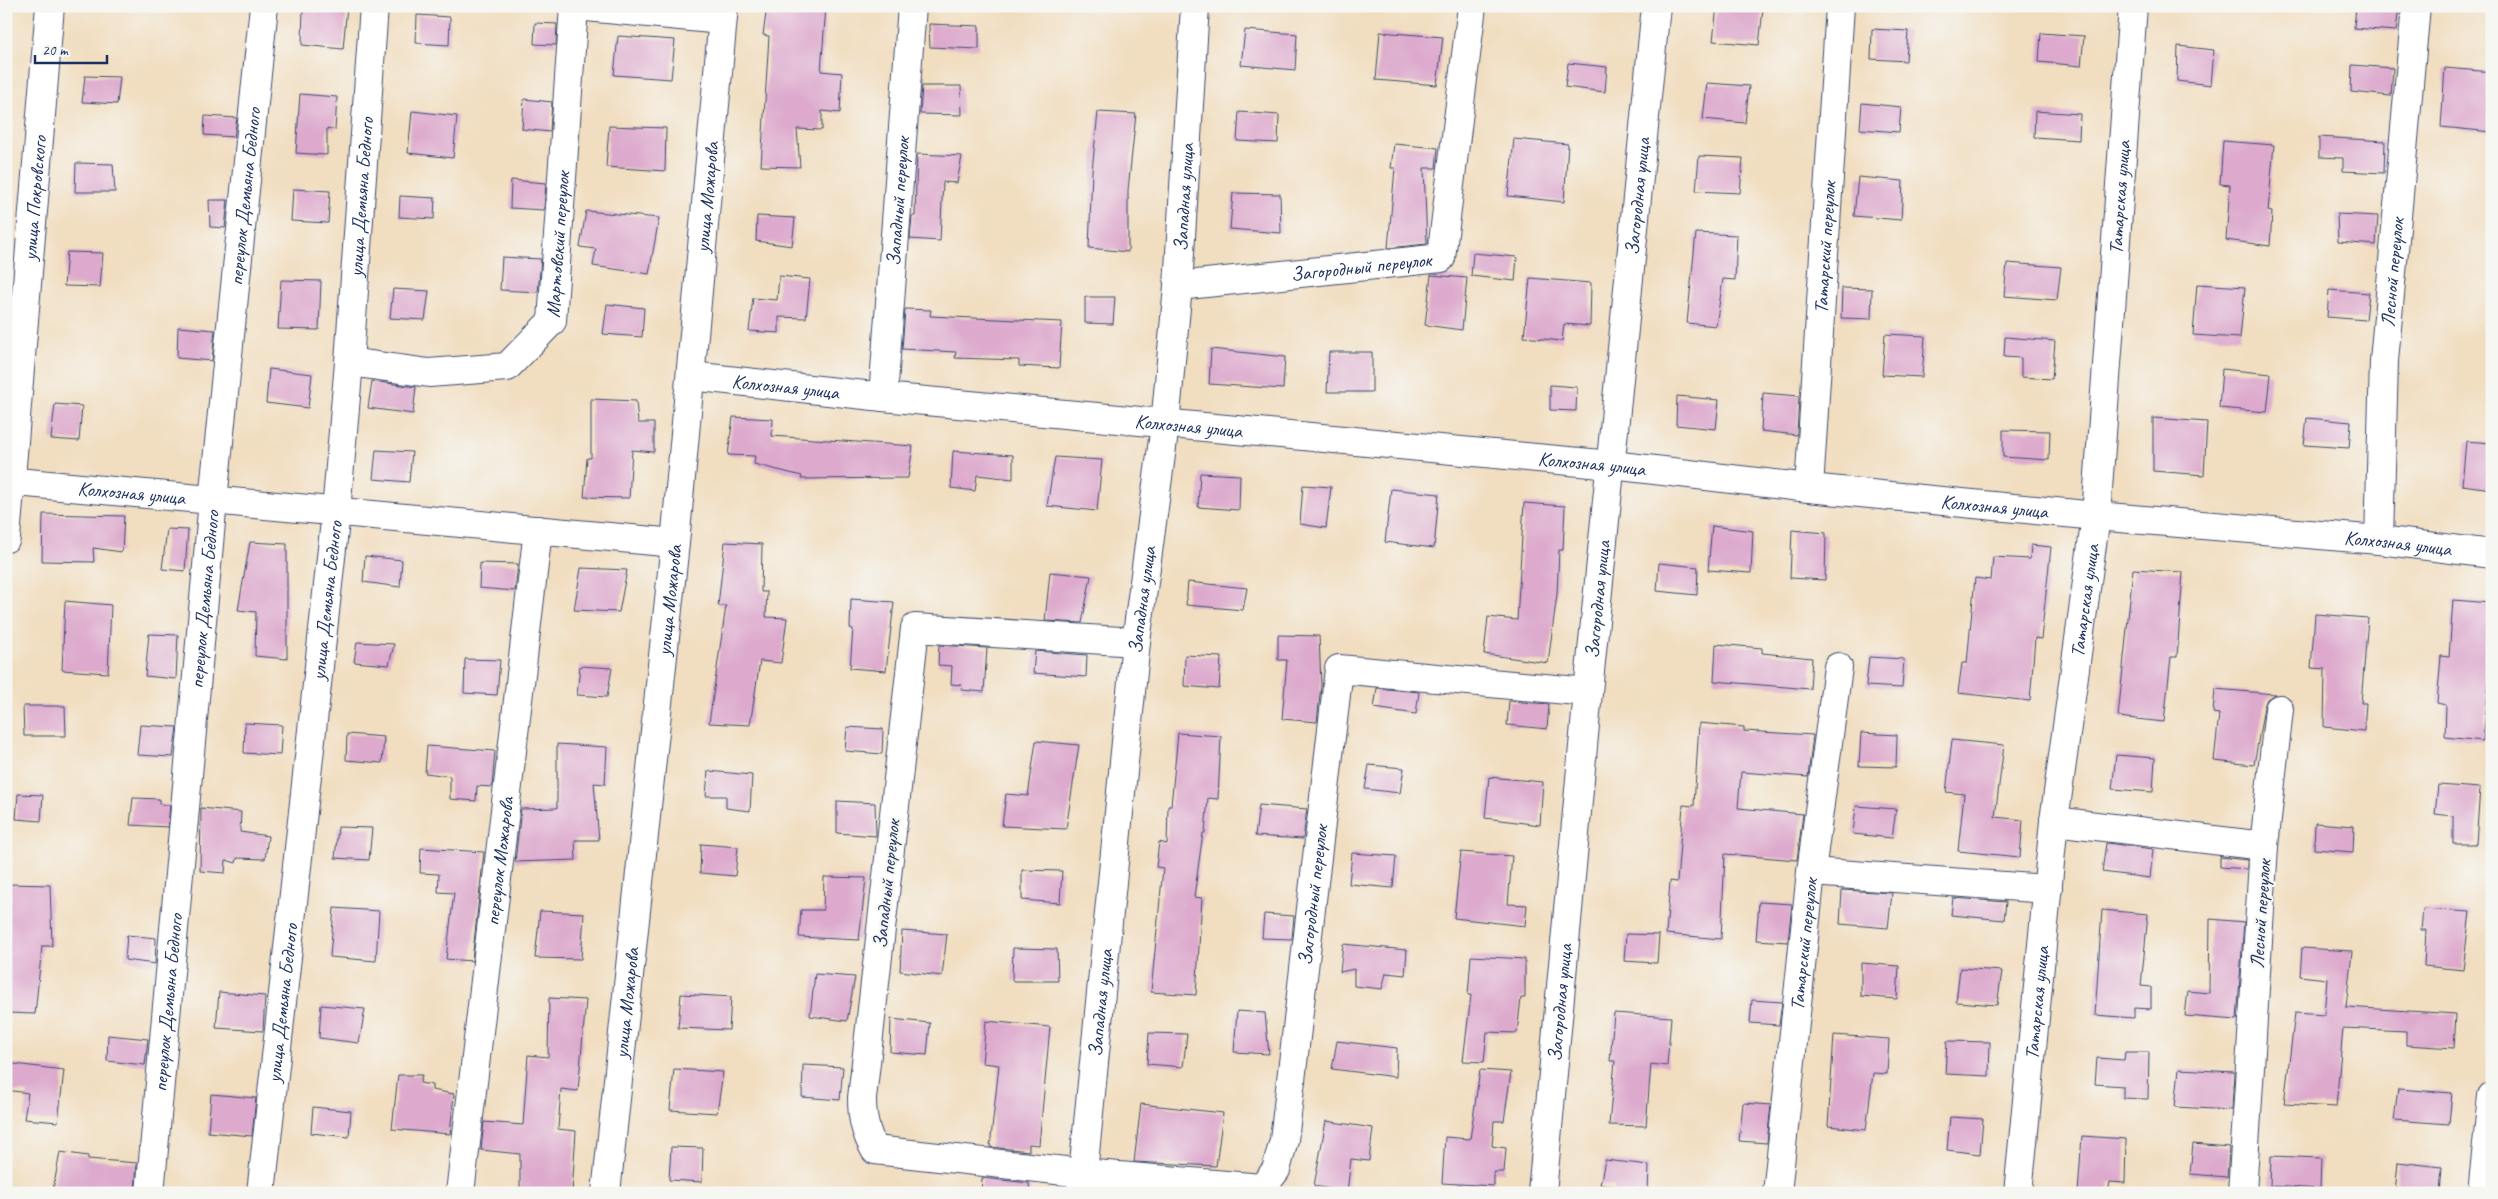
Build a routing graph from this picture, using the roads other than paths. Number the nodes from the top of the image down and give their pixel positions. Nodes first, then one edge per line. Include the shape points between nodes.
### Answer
1 (50, 6) edge
2 (264, 6) edge
3 (374, 6) edge
4 (575, 6) edge
5 (912, 6) edge
6 (1195, 6) edge
7 (1472, 6) edge
8 (1656, 6) edge
9 (1840, 6) edge
10 (2133, 6) edge
11 (2416, 6) edge
12 (723, 13) edge
13 (1178, 286) junction
14 (349, 362) junction
15 (691, 376) junction
16 (883, 397) junction
17 (1165, 425) junction
18 (1612, 466) junction
19 (9, 481) edge
20 (1809, 488) junction
21 (213, 500) junction
22 (336, 512) junction
23 (2096, 516) junction
24 (538, 530) junction
25 (6, 538) edge
26 (2379, 540) junction
27 (675, 543) junction
28 (2492, 554) edge
29 (1136, 642) junction
30 (1838, 666) dead end
31 (1588, 692) junction
32 (2279, 709) dead end
33 (2054, 821) junction
34 (2264, 846) junction
35 (1811, 872) junction
36 (2048, 889) junction
37 (2492, 1096) edge
38 (1082, 1183) edge
39 (150, 1193) edge
40 (261, 1193) edge
41 (460, 1193) edge
42 (606, 1193) edge
43 (1542, 1193) edge
44 (1777, 1193) edge
45 (2018, 1193) edge
46 (2242, 1193) edge
47 (2482, 1193) edge

1 - 19 street, улица Покровского
2 - 21 street, переулок Демьяна Бедного
3 - 14 street, улица Демьяна Бедного
4 - 12 street
4 - 14 street, Мартовский переулок via 552,321 507,366 429,373
5 - 16 street, Западный переулок
6 - 13 street, Западная улица
7 - 13 street, Загородный переулок via 1441,258
8 - 18 street, Загородная улица
9 - 20 street, Татарский переулок
10 - 23 street, Татарская улица
11 - 26 street, Лесной переулок via 2384,361
12 - 15 street, улица Можарова
13 - 17 street, Западная улица
14 - 22 street, улица Демьяна Бедного
15 - 16 street, Колхозная улица
15 - 27 street, улица Можарова
16 - 17 street, Колхозная улица
17 - 18 street, Колхозная улица
17 - 29 street, Западная улица
18 - 20 street, Колхозная улица
18 - 31 street, Загородная улица
19 - 21 street, Колхозная улица
19 - 25 street, улица Покровского
20 - 23 street, Колхозная улица
21 - 22 street, Колхозная улица
21 - 39 street, переулок Демьяна Бедного
22 - 24 street, Колхозная улица
22 - 40 street, улица Демьяна Бедного
23 - 26 street, Колхозная улица
23 - 33 street, Татарская улица
24 - 27 street, Колхозная улица
24 - 41 street, переулок Можарова
26 - 28 street, Колхозная улица
27 - 42 street, улица Можарова
29 - 38 street, Западная улица
29 - 38 street, Западный переулок via 915,628 862,1098 866,1133 875,1150
30 - 35 street
31 - 38 street, Загородный переулок via 1339,668 1284,1140 1276,1170 1262,1188
31 - 43 street, Загородная улица
32 - 34 street
33 - 34 street, Лесной переулок
33 - 36 street, Татарская улица
34 - 46 street, Лесной переулок
35 - 36 street, Татарский переулок
35 - 44 street, Татарский переулок
36 - 45 street, Татарская улица
37 - 47 street

